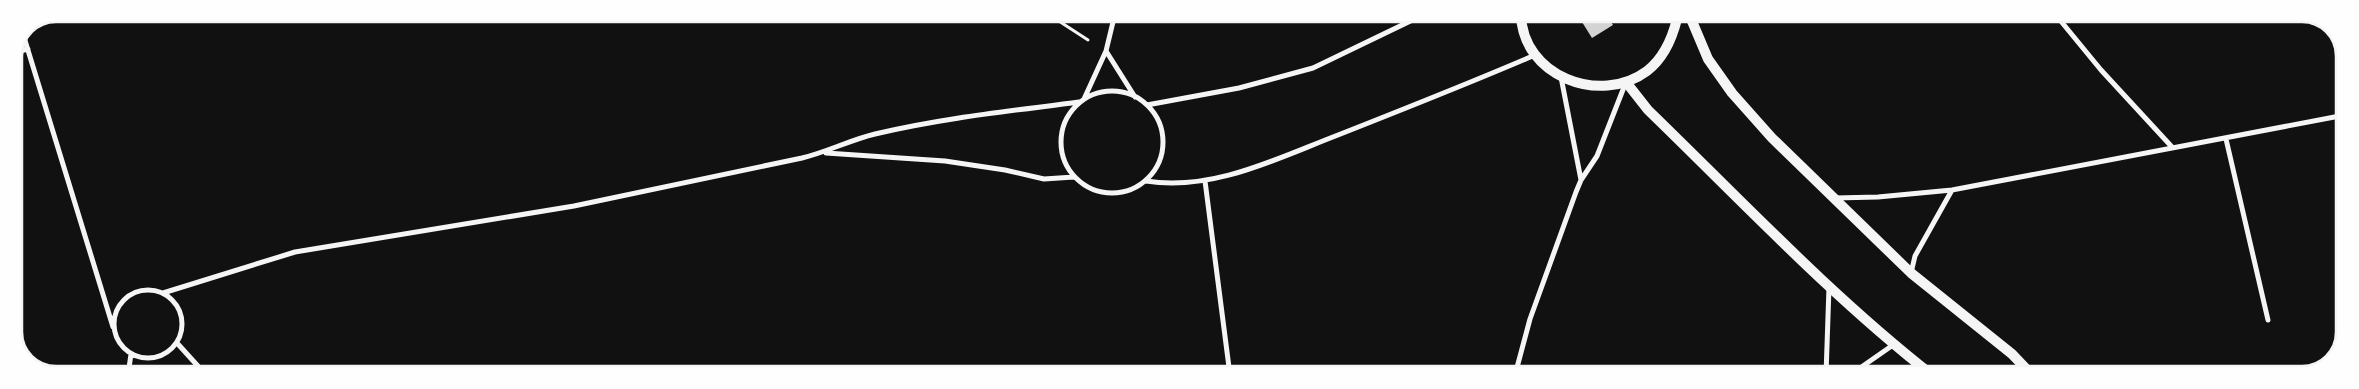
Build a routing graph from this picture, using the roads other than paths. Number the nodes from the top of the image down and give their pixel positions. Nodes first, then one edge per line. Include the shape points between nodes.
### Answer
1 (1113, 22) edge
2 (1408, 23) edge
3 (1523, 23) edge
4 (1676, 23) edge
5 (1691, 23) edge
6 (2062, 23) edge
7 (26, 42) edge
8 (28, 48) junction
9 (23, 50) edge
10 (1106, 51) junction
11 (1536, 55) junction
12 (1561, 77) junction
13 (1626, 82) junction
14 (1136, 97) junction
15 (1082, 101) junction
16 (1147, 105) junction
17 (2336, 117) edge
18 (2226, 139) junction
19 (2172, 147) junction
20 (823, 153) junction
21 (1074, 177) junction
22 (1146, 180) junction
23 (1581, 180) junction
24 (1205, 181) junction
25 (1952, 190) junction
26 (1832, 198) junction
27 (1912, 273) junction
28 (1829, 286) junction
29 (163, 293) junction
30 (2268, 320) dead end
31 (113, 327) junction
32 (177, 343) junction
33 (1893, 345) junction
34 (131, 354) junction
35 (129, 366) edge
36 (198, 366) edge
37 (1229, 366) edge
38 (1517, 366) edge
39 (1826, 366) edge
40 (1863, 366) edge
41 (1920, 366) edge
42 (2023, 366) edge

1 - 10 street
2 - 16 street via 1313,68 1239,88
3 - 11 main road via 1526,38
4 - 13 main road via 1664,54 1648,71
5 - 26 main road via 1708,59 1732,93
6 - 19 street
7 - 8 street
8 - 9 street
8 - 31 street
10 - 14 street
10 - 15 street
11 - 12 main road
11 - 24 street via 1294,152
12 - 13 main road via 1580,85 1598,87
12 - 23 street
13 - 23 street via 1597,156
13 - 28 main road via 1648,110
14 - 15 street via 1109,91
14 - 16 street
15 - 20 street via 874,134
15 - 21 street via 1068,115 1060,147
16 - 22 street via 1157,118 1162,150 1157,166
17 - 18 street
18 - 19 street
18 - 30 street
19 - 25 street
20 - 21 street via 944,161 1044,179
20 - 29 street via 574,206 295,252
21 - 22 street via 1087,187 1117,194
22 - 24 street via 1166,184
23 - 38 street via 1530,319
24 - 37 street
25 - 26 street
25 - 27 street via 1915,256
26 - 27 main road
27 - 42 main road
28 - 33 main road
28 - 39 street
29 - 31 street via 143,290 124,299 117,306
29 - 32 street via 172,300 181,315
31 - 34 street via 119,342
32 - 34 street via 161,356
32 - 36 street
33 - 40 street
33 - 41 main road
34 - 35 street

